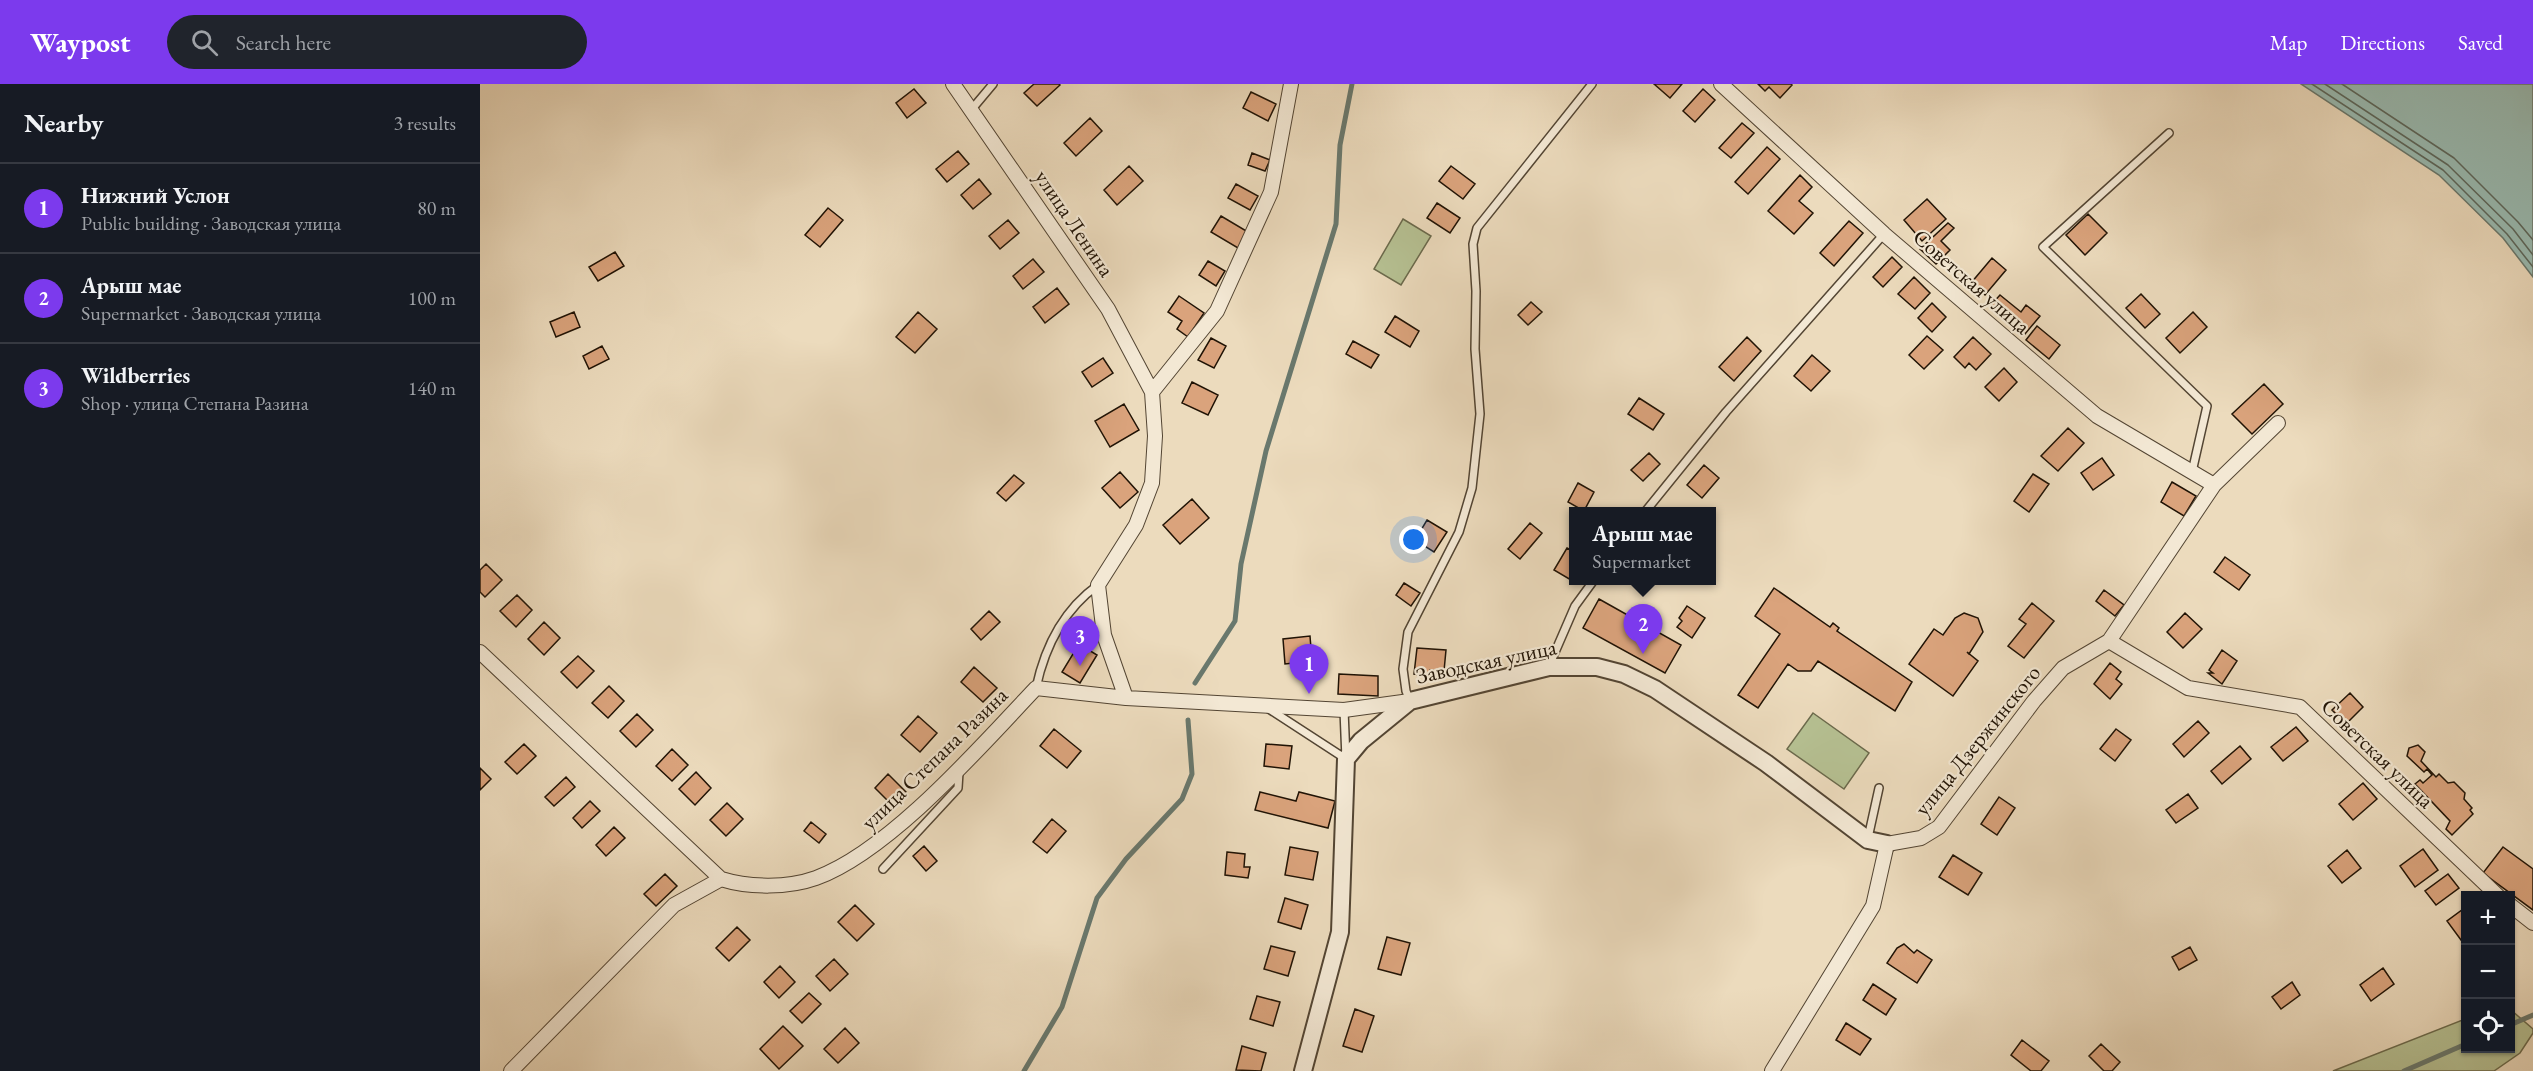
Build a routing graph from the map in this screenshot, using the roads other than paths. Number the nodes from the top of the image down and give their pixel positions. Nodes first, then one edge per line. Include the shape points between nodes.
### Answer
1 (953, 84) edge
2 (993, 84) edge
3 (1291, 84) edge
4 (1593, 84) edge
5 (1721, 84) edge
6 (972, 108) junction
7 (2169, 133) dead end
8 (1884, 234) junction
9 (1152, 392) junction
10 (2278, 423) dead end
11 (2192, 472) junction
12 (2214, 485) junction
13 (1649, 507) edge
14 (1098, 585) junction
15 (1590, 585) edge
16 (2109, 641) junction
17 (480, 652) edge
18 (1549, 667) junction
19 (1036, 688) junction
20 (1125, 698) junction
21 (1410, 700) junction
22 (1264, 706) junction
23 (1344, 710) junction
24 (1346, 759) junction
25 (959, 767) junction
26 (1879, 788) dead end
27 (1868, 840) junction
28 (1887, 844) junction
29 (883, 869) dead end
30 (721, 879) junction
31 (2493, 891) edge
32 (2515, 908) edge
33 (2533, 923) edge
34 (511, 1071) edge
35 (1304, 1071) edge
36 (1772, 1071) edge

1 - 6 street, улица Ленина
2 - 6 lane
3 - 9 street via 1271,192 1217,311
4 - 21 lane via 1477,228 1473,244 1480,414 1472,488 1459,532 1408,632 1403,669
5 - 8 street, Советская улица
6 - 9 street, улица Ленина via 1108,309
7 - 11 lane via 2043,247 2207,406
8 - 11 street, Советская улица via 2097,416
8 - 13 lane via 1726,412
9 - 14 street, улица Степана Разина via 1152,483 1136,525
10 - 12 street, улица Дзержинского
11 - 12 street, Советская улица
12 - 16 street, улица Дзержинского
14 - 19 lane, улица Степана Разина via 1081,597 1054,633
14 - 20 street via 1104,635
15 - 18 lane via 1575,606
16 - 28 street, улица Дзержинского via 2063,668 1939,827 1921,838
16 - 31 street, Советская улица via 2188,688 2300,707
17 - 30 street
18 - 21 street, Заводская улица
18 - 27 street, Заводская улица via 1597,667 1624,674 1654,689 1766,763
19 - 20 street
19 - 25 street, улица Степана Разина
20 - 22 street
21 - 23 street
21 - 24 street, Заводская улица via 1361,741
22 - 23 street
22 - 24 lane
23 - 24 lane
24 - 35 street via 1340,932
25 - 29 lane via 958,788
25 - 30 street, улица Степана Разина via 873,847 816,878 772,886
26 - 27 lane
27 - 28 street, Заводская улица
28 - 36 street via 1873,906
30 - 34 street via 674,905
32 - 33 street

